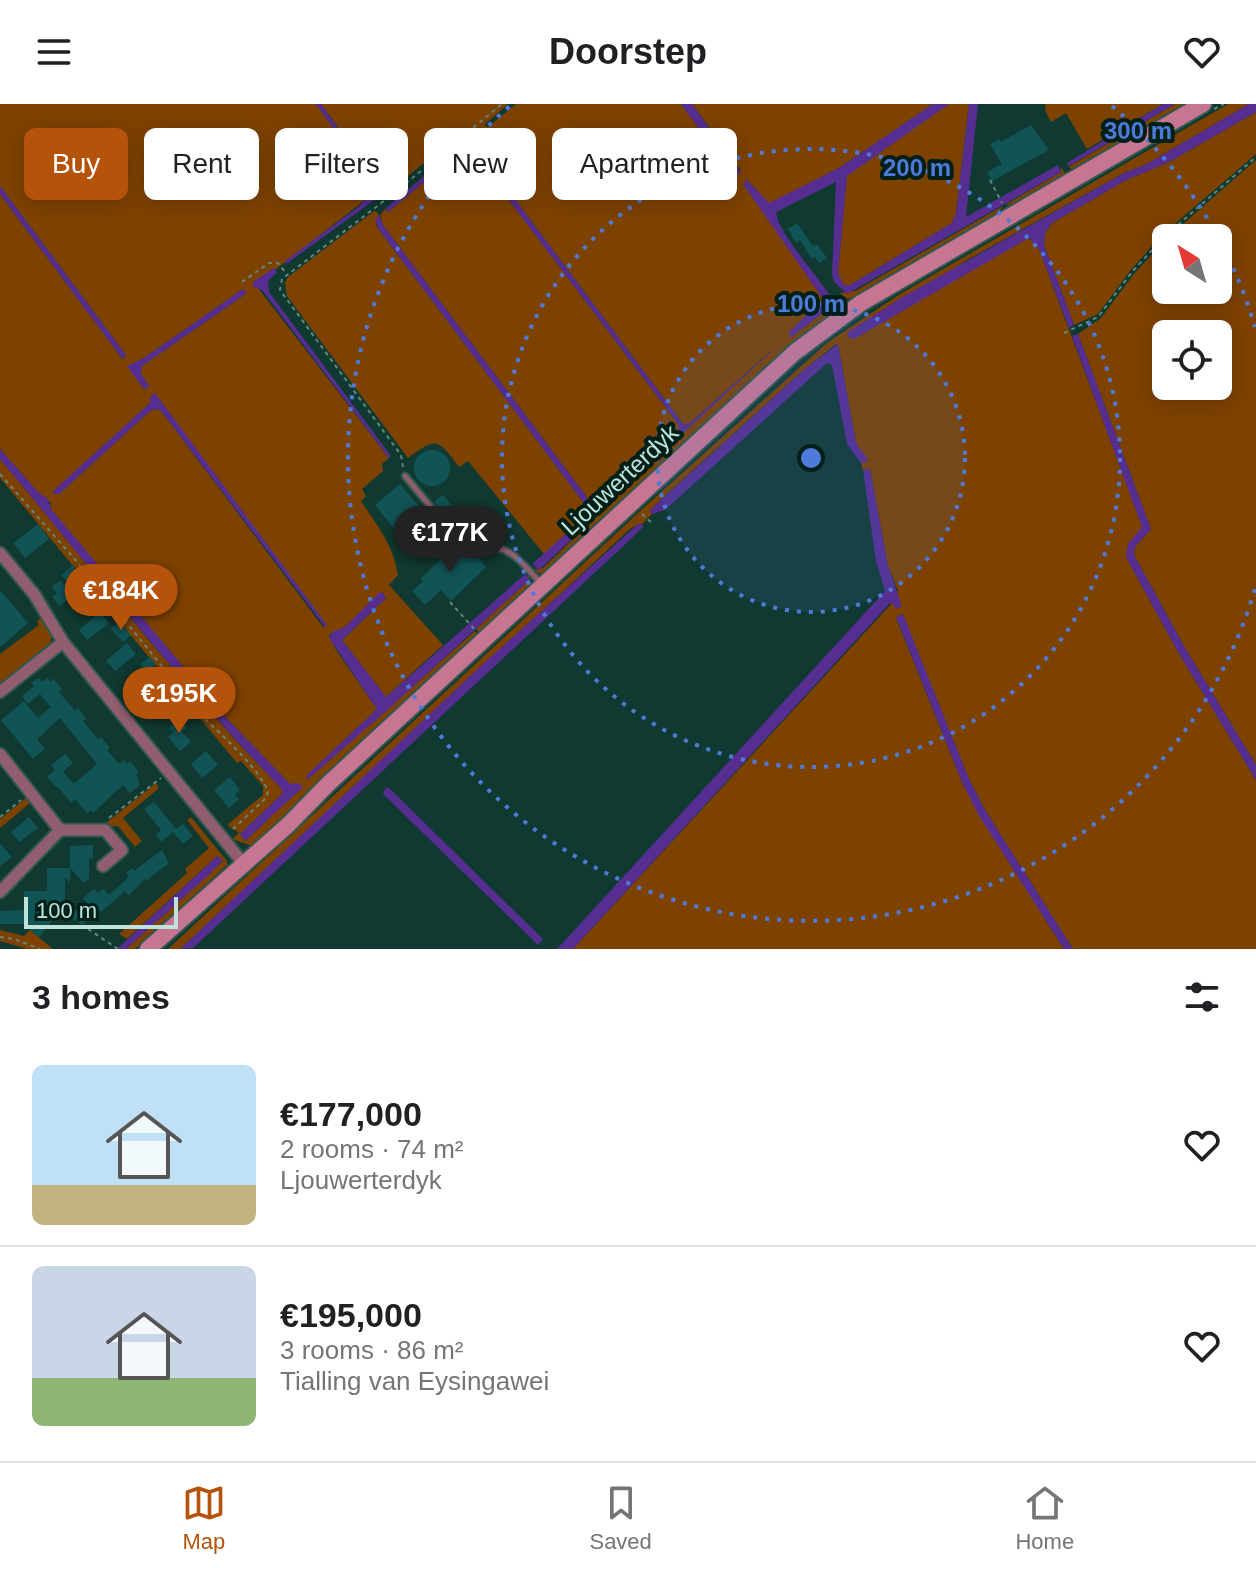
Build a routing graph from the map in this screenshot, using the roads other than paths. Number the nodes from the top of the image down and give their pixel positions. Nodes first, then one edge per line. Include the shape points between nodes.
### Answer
1 (1203, 104) edge
2 (405, 476) road end
3 (0, 553) edge
4 (543, 585) junction
5 (63, 642) junction
6 (0, 692) edge
7 (0, 754) edge
8 (60, 830) junction
9 (243, 863) junction
10 (103, 866) dead end
11 (0, 892) edge
12 (148, 949) edge

1 - 4 main road, Ljouwerterdyk via 829,326
2 - 4 lane via 456,537 465,532 479,546 504,550
3 - 5 street via 34,594
4 - 9 main road, Ljouwerterdyk
5 - 6 street
5 - 9 street
7 - 8 street
8 - 10 street via 103,830 122,850
8 - 11 street
9 - 12 main road, Ljouwerterdyk

